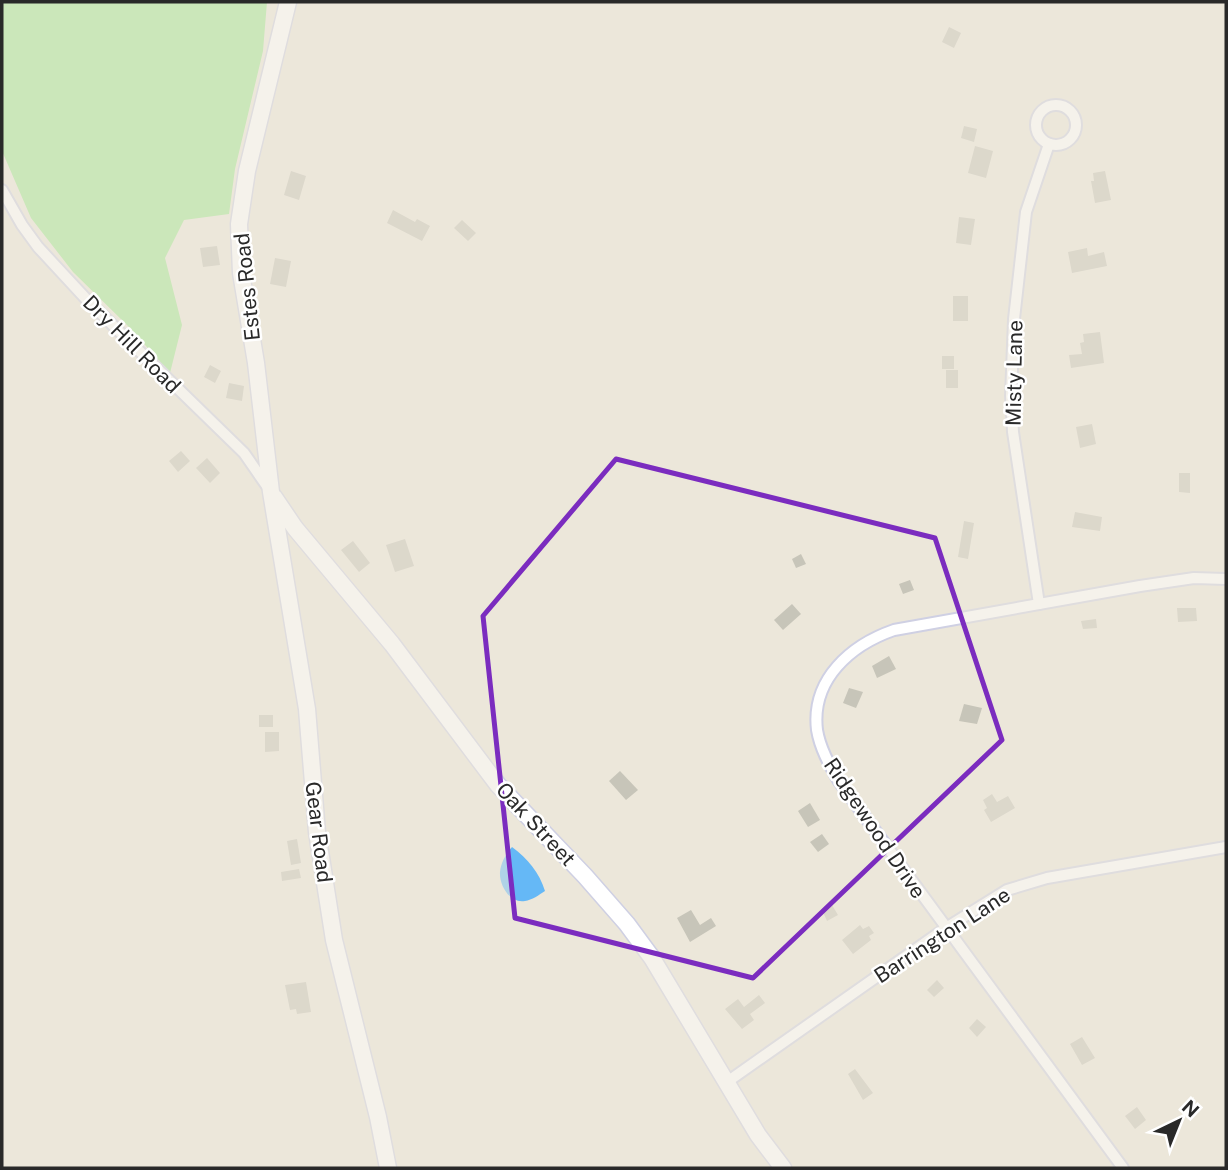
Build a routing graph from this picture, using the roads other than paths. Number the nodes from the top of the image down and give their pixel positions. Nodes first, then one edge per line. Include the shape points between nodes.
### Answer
1 (288, 2) edge
2 (1049, 144) dead end
3 (2, 191) edge
4 (271, 492) junction
5 (1226, 579) edge
6 (1039, 604) junction
7 (1226, 847) edge
8 (946, 928) junction
9 (727, 1082) junction
10 (388, 1168) edge
11 (783, 1168) edge
12 (1124, 1168) edge

1 - 4 street, Estes Road via 247,171 239,224 241,273
2 - 6 street, Misty Lane via 1026,212 1011,396
3 - 4 street, Dry Hill Road via 38,247 244,453
4 - 9 street, Oak Street via 498,785 628,924
4 - 10 street, Gear Road via 307,709 317,832 334,940
5 - 6 street, Ridgewood Drive via 1194,578
6 - 8 street, Ridgewood Drive via 881,635 836,666 818,703 820,744 838,780
7 - 8 street, Barrington Lane via 1020,885
8 - 9 street, Barrington Lane
8 - 12 street, Ridgewood Drive
9 - 11 street, Oak Street

